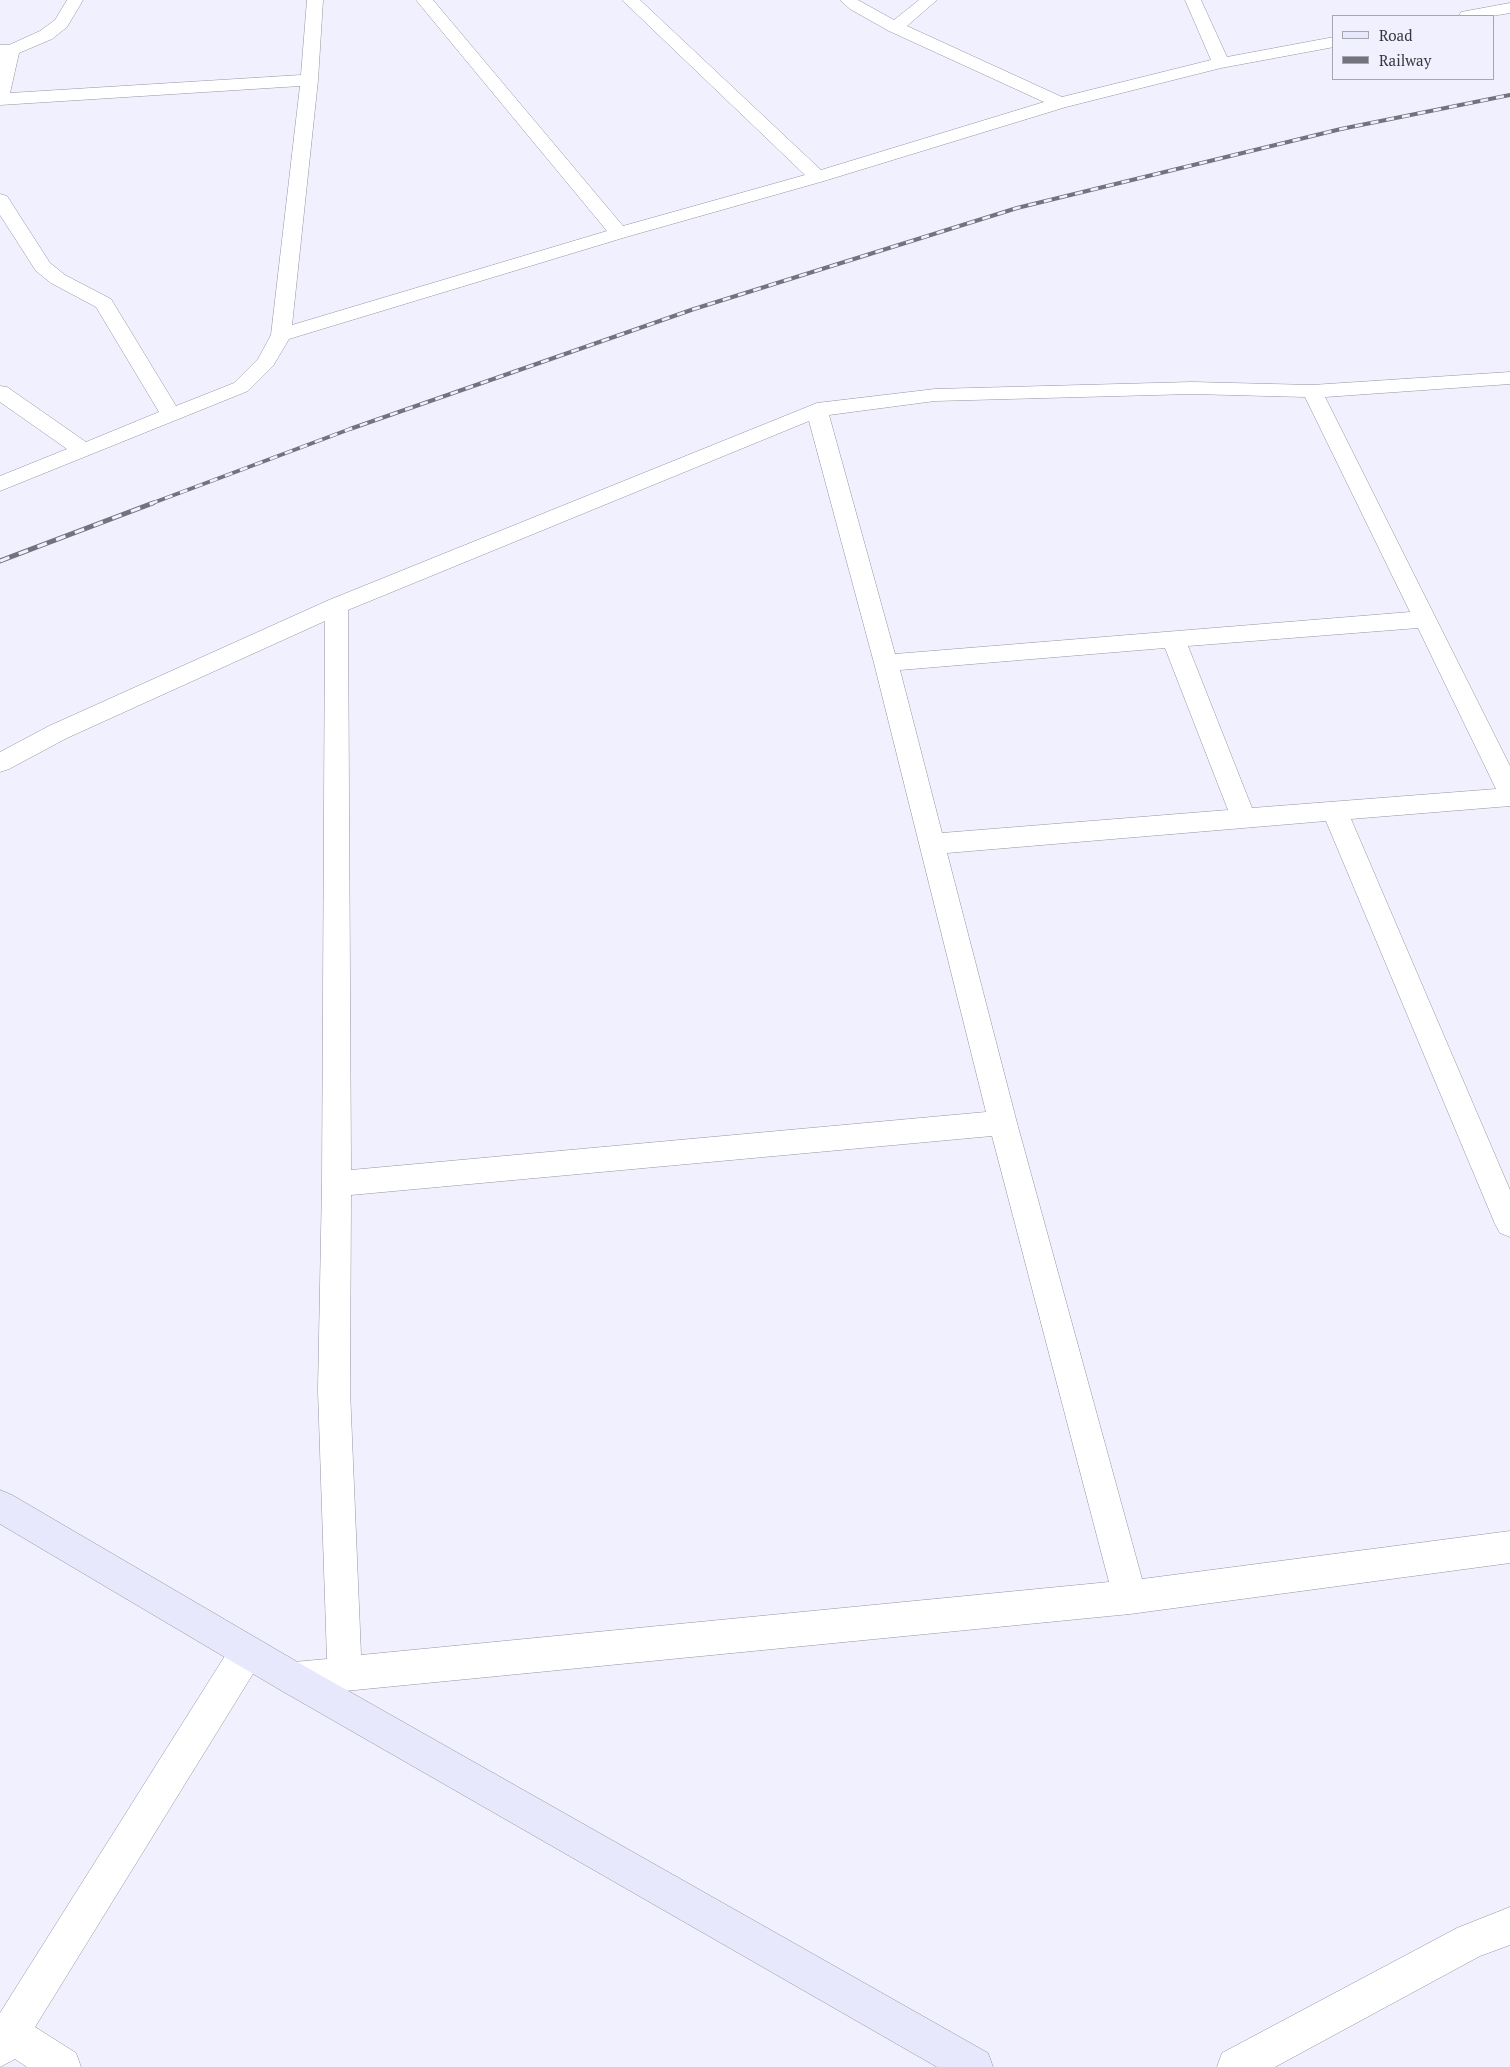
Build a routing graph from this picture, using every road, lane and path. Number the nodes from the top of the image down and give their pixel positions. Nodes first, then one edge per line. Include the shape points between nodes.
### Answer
1 (75, 0) edge
2 (314, 0) edge
3 (424, 0) edge
4 (630, 0) edge
5 (848, 0) edge
6 (928, 0) edge
7 (1193, 0) edge
8 (1510, 8) edge
9 (1472, 15) edge
10 (895, 27) junction
11 (1332, 42) edge
12 (5, 50) edge
13 (1221, 63) junction
14 (309, 80) junction
15 (0, 99) edge
16 (1060, 103) junction
17 (818, 177) junction
18 (0, 200) edge
19 (619, 233) junction
20 (281, 335) junction
21 (1510, 378) edge
22 (1312, 391) junction
23 (0, 392) edge
24 (817, 410) junction
25 (171, 415) junction
26 (83, 450) junction
27 (0, 484) edge
28 (337, 606) junction
29 (1424, 619) junction
30 (1173, 639) junction
31 (886, 663) junction
32 (0, 763) edge
33 (1510, 791) edge
34 (1510, 797) edge
35 (1335, 812) junction
36 (1244, 819) junction
37 (932, 844) junction
38 (1003, 1123) junction
39 (337, 1184) junction
40 (1510, 1224) edge
41 (0, 1506) edge
42 (1510, 1547) edge
43 (1130, 1596) junction
44 (247, 1652) junction
45 (345, 1673) junction
46 (294, 1679) junction
47 (1510, 1926) edge
48 (5, 2040) edge
49 (62, 2067) edge
50 (974, 2067) edge
51 (1236, 2067) edge

1 - 12 street via 61,23 46,35
2 - 14 street
3 - 19 street
4 - 17 street
5 - 10 street
6 - 10 street
7 - 13 street
8 - 9 street
10 - 16 street
11 - 13 street
12 - 15 street
13 - 16 street
14 - 15 street
14 - 20 street
16 - 17 street
17 - 19 street
18 - 25 street via 42,267 104,303
19 - 20 street
20 - 25 street via 266,362 241,387
21 - 22 street
22 - 24 street via 1192,388 935,395
22 - 29 street
23 - 26 street
24 - 28 street
24 - 31 street
25 - 26 street
26 - 27 street
28 - 32 street via 58,732
28 - 39 street
29 - 30 street
29 - 33 street
30 - 31 street
30 - 36 street
31 - 37 street
34 - 35 street
35 - 36 street
35 - 40 street
36 - 37 street
37 - 38 street
38 - 39 street
38 - 43 street
39 - 45 street via 334,1390
41 - 44 main road
42 - 43 street
43 - 45 street
44 - 46 main road
44 - 48 street
45 - 46 street
46 - 50 main road
47 - 51 street via 1470,1941
48 - 49 street

